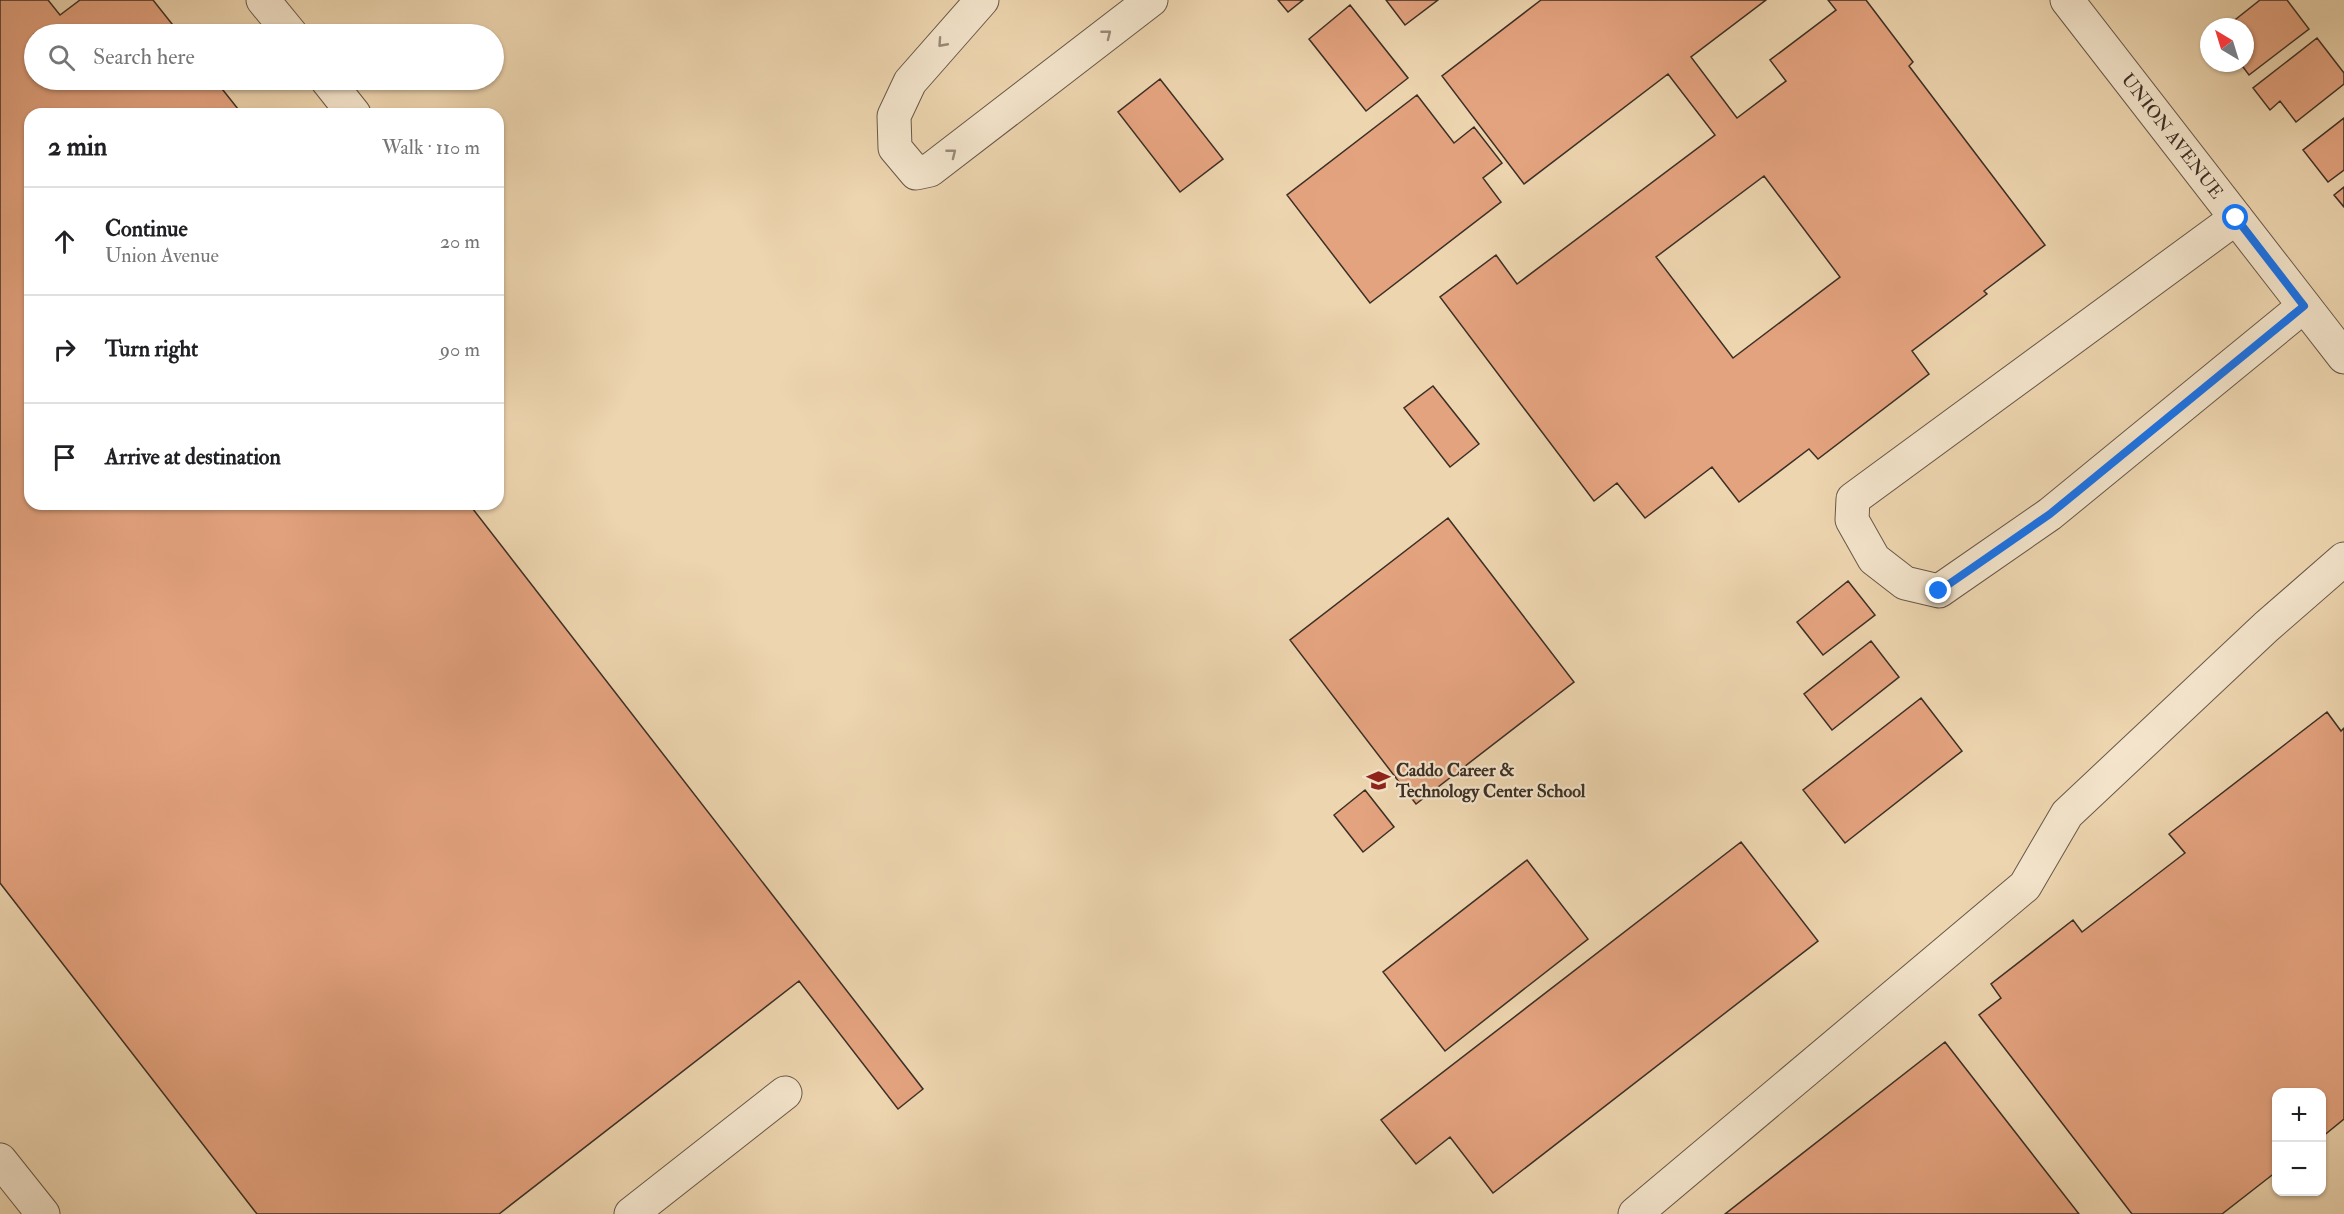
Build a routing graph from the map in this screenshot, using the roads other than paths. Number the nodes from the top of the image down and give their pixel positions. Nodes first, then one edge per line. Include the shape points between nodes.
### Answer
1 (263, 0) edge
2 (982, 0) edge
3 (1151, 0) edge
4 (2067, 0) edge
5 (283, 24) edge
6 (335, 90) edge
7 (349, 108) edge
8 (2236, 218) junction
9 (2304, 306) junction
10 (2344, 357) edge
11 (2344, 559) edge
12 (785, 1093) dead end
13 (0, 1160) edge
14 (43, 1214) edge
15 (631, 1214) edge
16 (1635, 1214) edge

1 - 5 street
2 -> 3 street via 910,82 894,116 896,148 916,173 930,170
4 - 8 street, UNION AVENUE
6 - 7 street
8 - 9 street, UNION AVENUE
8 - 9 street via 1853,499 1852,520 1874,559 1905,583 1939,591 2050,514
9 - 10 street, UNION AVENUE
11 - 16 street via 2067,814 2025,886
12 - 15 street
13 - 14 street

